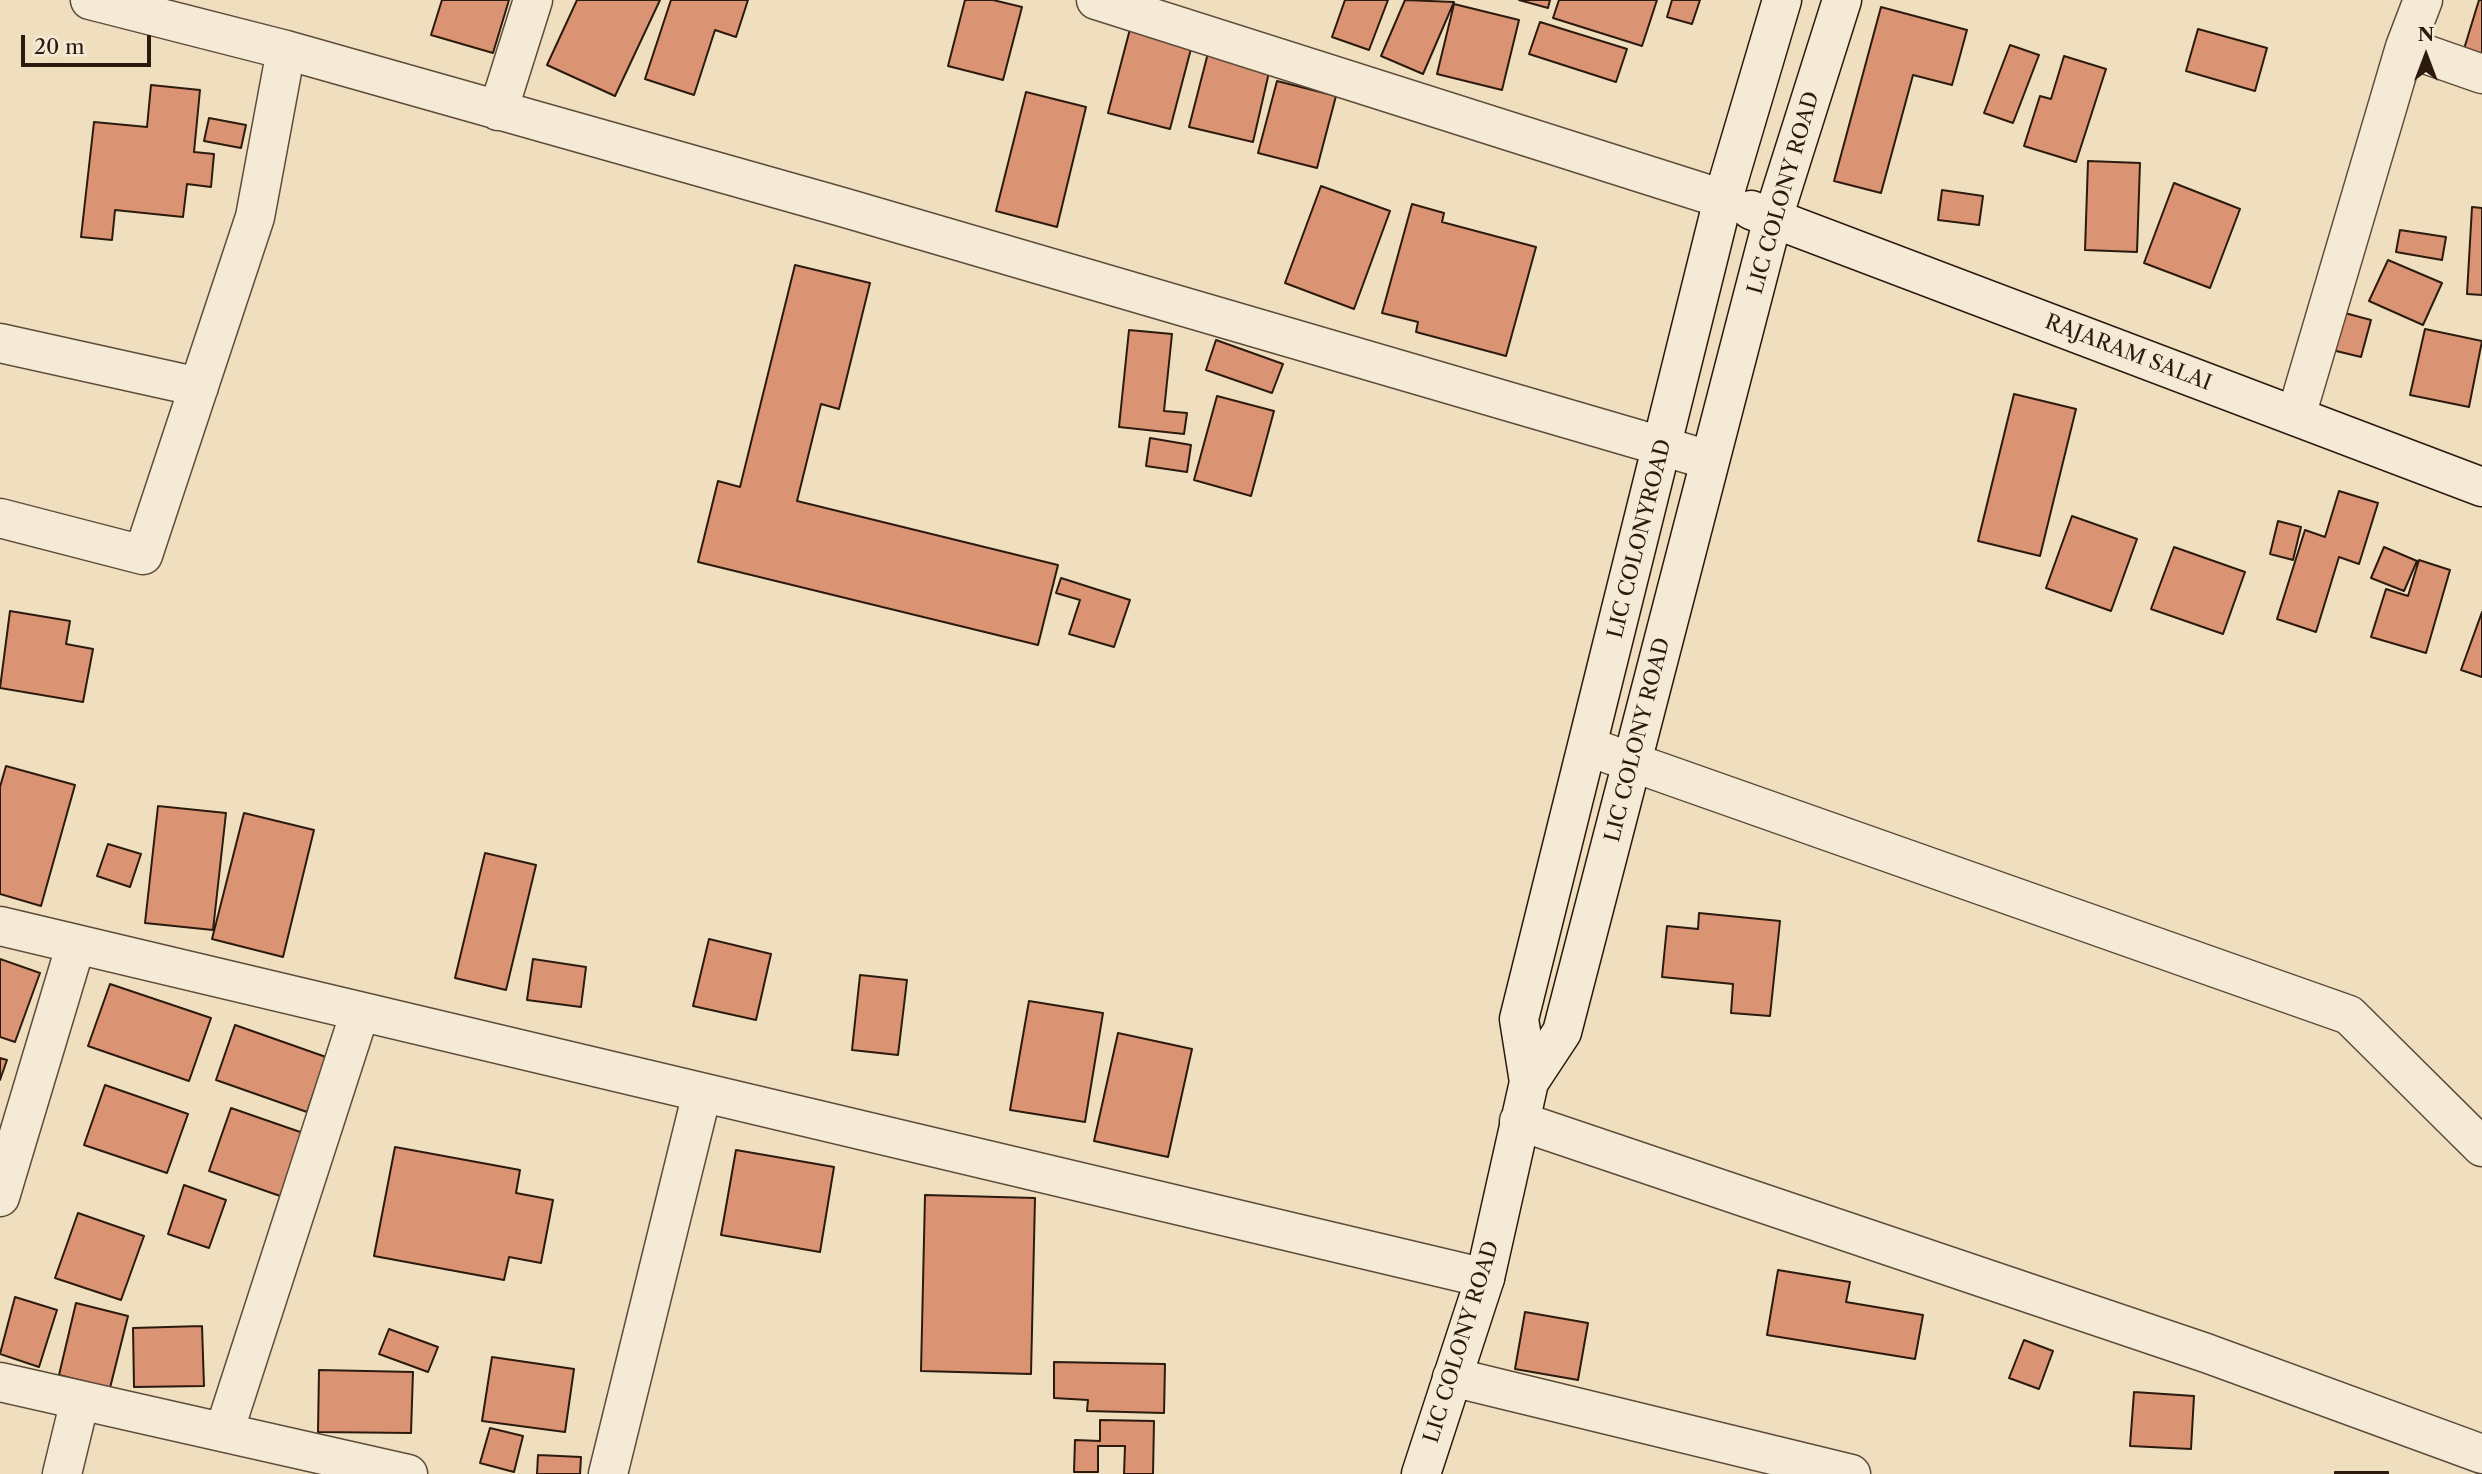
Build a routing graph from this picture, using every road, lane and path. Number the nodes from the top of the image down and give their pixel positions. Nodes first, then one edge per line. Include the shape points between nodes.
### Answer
1 (90, 0) edge
2 (533, 0) edge
3 (1096, 0) edge
4 (1782, 0) edge
5 (1842, 0) edge
6 (2423, 0) edge
7 (2406, 47) junction
8 (286, 50) junction
9 (2482, 74) edge
10 (498, 111) junction
11 (1723, 199) junction
12 (1773, 218) junction
13 (0, 343) edge
14 (199, 387) junction
15 (2296, 416) junction
16 (1662, 446) junction
17 (1709, 460) junction
18 (2482, 487) edge
19 (0, 518) edge
20 (1589, 747) junction
21 (1632, 762) junction
22 (0, 926) edge
23 (76, 944) junction
24 (360, 1012) junction
25 (1529, 1082) junction
26 (702, 1093) junction
27 (1519, 1121) junction
28 (2482, 1147) edge
29 (0, 1197) edge
30 (1485, 1278) junction
31 (1452, 1377) junction
32 (0, 1382) edge
33 (80, 1400) junction
34 (223, 1432) junction
35 (2482, 1454) edge
36 (62, 1474) edge
37 (408, 1474) edge
38 (608, 1474) edge
39 (1422, 1474) edge
40 (1851, 1474) edge

1 - 8 street
2 - 10 street
3 - 11 street, RAJARAM SALAI
4 - 11 street, LIC COLONYROAD
5 - 12 street, LIC COLONY ROAD
6 - 7 street
7 - 9 street
7 - 15 street
8 - 10 street
8 - 14 street via 255,216
10 - 16 street
11 - 12 street, RAJARAM SALAI
11 - 16 street, LIC COLONYROAD
12 - 15 street, RAJARAM SALAI
12 - 17 street, LIC COLONY ROAD
13 - 14 street
14 - 19 street via 143,555
15 - 18 street, RAJARAM SALAI
16 - 17 street
16 - 20 street, LIC COLONYROAD
17 - 21 street, LIC COLONY ROAD
20 - 21 street
20 - 25 street, LIC COLONYROAD via 1519,1019
21 - 25 street, LIC COLONY ROAD via 1562,1032
21 - 28 street via 2349,1015
22 - 23 street
23 - 24 street
23 - 29 street
24 - 26 street
24 - 34 street
25 - 27 street, LIC COLONY ROAD
26 - 30 street
26 - 38 street
27 - 30 street, LIC COLONY ROAD
27 - 35 street via 2206,1353
30 - 31 street, LIC COLONY ROAD
31 - 39 street, LIC COLONY ROAD
31 - 40 street
32 - 33 street
33 - 34 street
33 - 36 street
34 - 37 street

